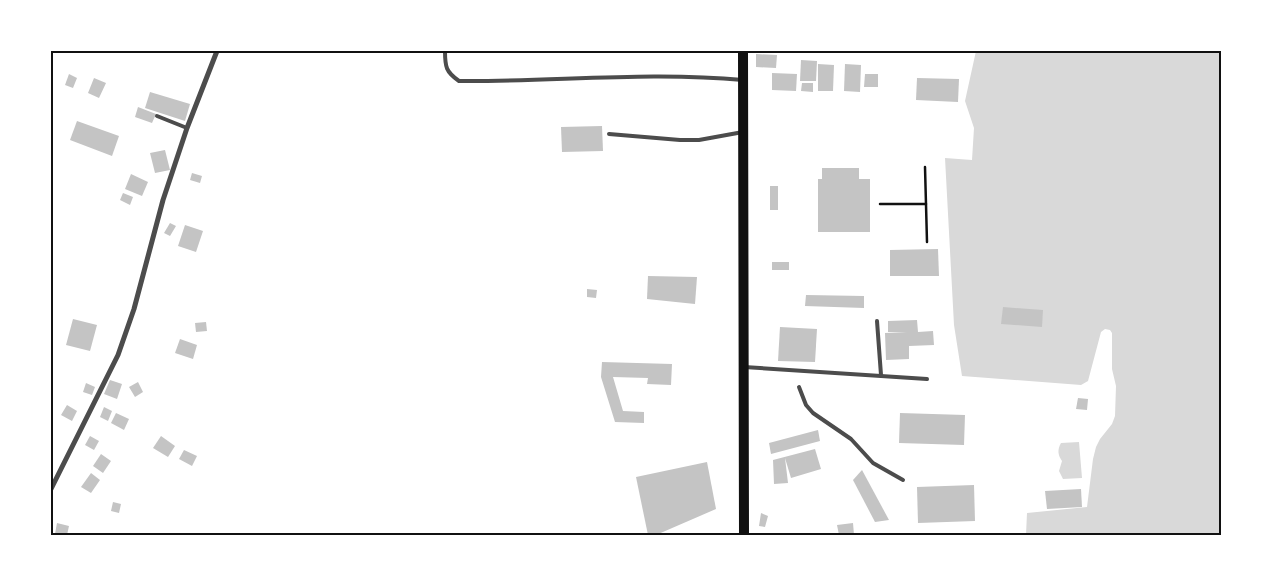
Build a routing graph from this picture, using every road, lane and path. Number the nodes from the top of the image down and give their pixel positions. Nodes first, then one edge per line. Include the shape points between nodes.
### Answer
1 (217, 51) edge
2 (445, 51) edge
3 (743, 51) edge
4 (743, 80) junction
5 (157, 116) dead end
6 (187, 128) junction
7 (743, 132) junction
8 (609, 134) dead end
9 (925, 168) dead end
10 (880, 204) dead end
11 (926, 204) junction
12 (927, 242) dead end
13 (877, 321) dead end
14 (744, 367) junction
15 (881, 375) junction
16 (927, 379) dead end
17 (799, 387) dead end
18 (902, 480) dead end
19 (51, 489) edge
20 (744, 535) edge

1 - 6 street
2 - 4 lane via 449,74 459,81 599,77
3 - 4 main road
4 - 7 main road
5 - 6 lane
6 - 19 street via 118,355
7 - 8 lane via 699,140
7 - 14 main road
9 - 11 path
10 - 11 path
11 - 12 path
13 - 15 lane
14 - 15 lane
14 - 20 main road
15 - 16 lane
17 - 18 lane via 813,414 851,439 873,462

